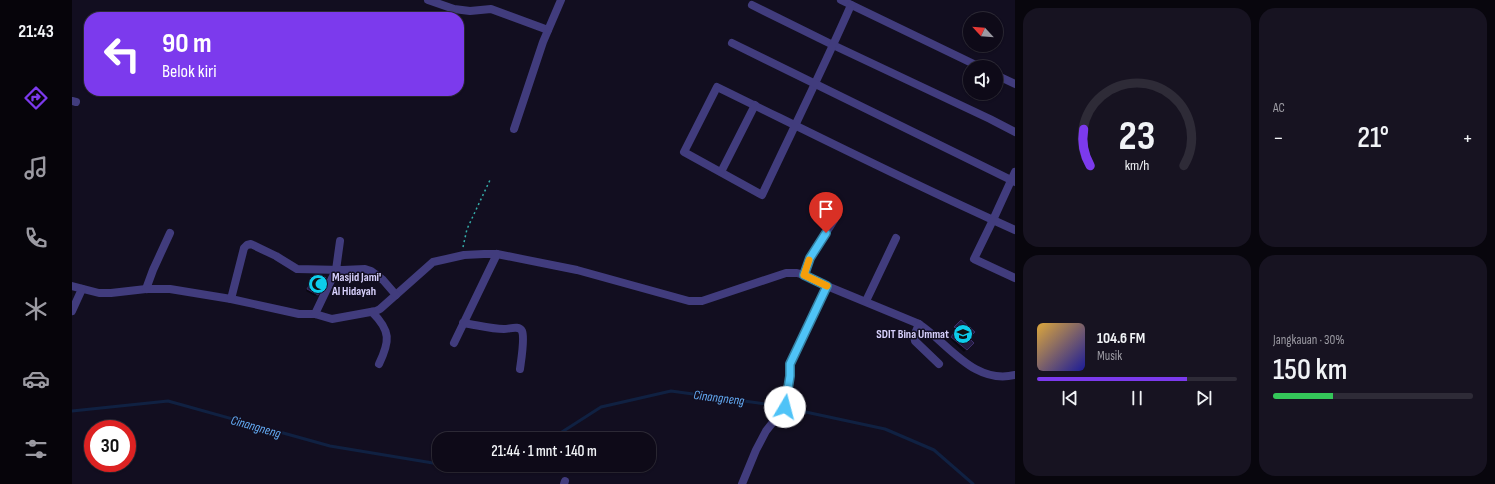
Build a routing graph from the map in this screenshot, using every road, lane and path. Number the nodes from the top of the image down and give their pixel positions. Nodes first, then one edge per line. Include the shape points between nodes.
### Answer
1 (428, 0) edge
2 (561, 0) edge
3 (842, 0) edge
4 (752, 5) dead end
5 (851, 5) junction
6 (548, 30) junction
7 (732, 43) dead end
8 (833, 45) junction
9 (965, 60) edge
10 (1003, 78) edge
11 (814, 84) junction
12 (1015, 84) edge
13 (755, 105) junction
14 (795, 125) junction
15 (514, 129) dead end
16 (1015, 132) edge
17 (721, 172) junction
18 (1014, 178) edge
19 (490, 180) dead end
20 (834, 220) dead end
21 (993, 220) junction
22 (1015, 230) edge
23 (170, 233) dead end
24 (896, 238) dead end
25 (340, 241) dead end
26 (497, 254) junction
27 (464, 255) junction
28 (336, 270) junction
29 (804, 275) junction
30 (1015, 278) edge
31 (72, 286) edge
32 (827, 286) junction
33 (82, 289) junction
34 (146, 289) junction
35 (396, 295) junction
36 (231, 299) junction
37 (866, 301) junction
38 (72, 310) edge
39 (372, 312) junction
40 (316, 314) junction
41 (463, 323) junction
42 (919, 324) junction
43 (454, 343) dead end
44 (379, 364) dead end
45 (939, 364) dead end
46 (520, 369) dead end
47 (1015, 375) edge
48 (742, 484) edge

1 - 6 street via 454,9 491,9
2 - 6 street
3 - 5 street
4 - 8 street
5 - 8 street
5 - 9 street
6 - 15 street
7 - 11 street
8 - 11 street
8 - 16 street
10 - 12 street
11 - 14 street
11 - 18 street
13 - 14 street
13 - 17 street
13 - 17 street via 717,87 684,152
14 - 17 street via 762,195
14 - 21 street
18 - 21 street
19 - 27 path via 467,229
20 - 29 street via 810,258
21 - 22 street
21 - 30 street via 974,259
23 - 34 street
24 - 37 street
25 - 28 street
26 - 27 street
26 - 29 street via 577,270 688,301 702,301 788,272
26 - 41 street
27 - 35 street via 430,263
28 - 35 street via 371,270
28 - 36 street via 297,269 256,246 247,245 244,248
28 - 40 street
29 - 32 street
31 - 33 street
32 - 37 street
32 - 48 street via 790,364 785,407 766,431
33 - 34 street via 111,293
33 - 38 street
34 - 36 street via 170,289
35 - 39 street via 380,309
36 - 40 street via 299,314
37 - 42 street
39 - 40 street via 332,318
39 - 44 street via 386,332 386,350
41 - 43 street
41 - 46 street via 504,329 518,327 523,332
42 - 45 street via 914,336 915,341
42 - 47 street via 960,359 981,372 999,377

